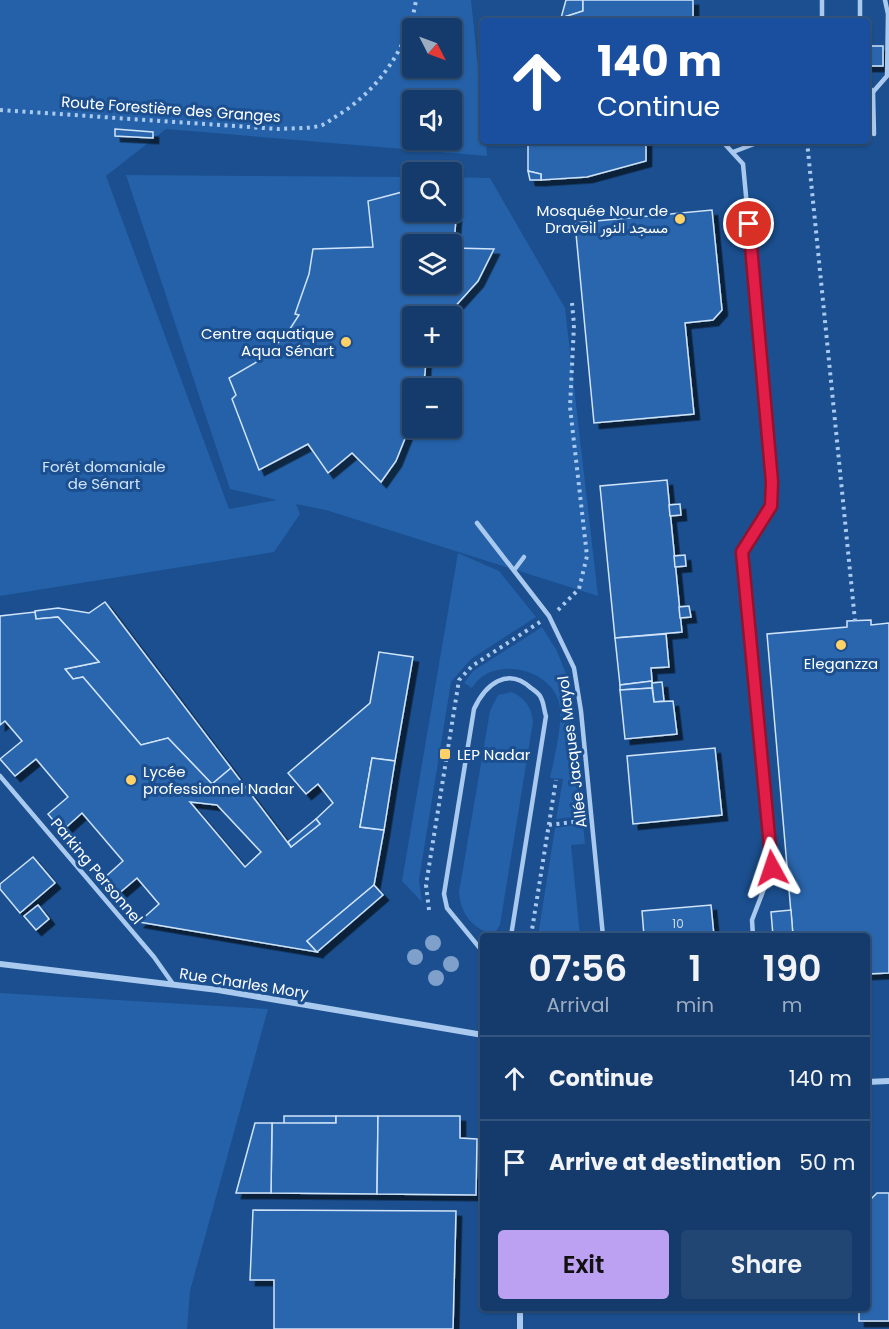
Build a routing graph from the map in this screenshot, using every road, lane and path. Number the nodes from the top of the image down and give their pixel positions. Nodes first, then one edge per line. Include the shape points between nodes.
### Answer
1 (416, 0) edge
2 (822, 0) edge
3 (860, 0) edge
4 (885, 0) edge
5 (822, 18) edge
6 (860, 18) edge
7 (870, 88) edge
8 (873, 92) junction
9 (0, 110) edge
10 (874, 134) dead end
11 (725, 144) edge
12 (754, 144) edge
13 (807, 144) edge
14 (732, 152) junction
15 (572, 303) dead end
16 (477, 524) dead end
17 (524, 557) dead end
18 (514, 569) junction
19 (549, 616) junction
20 (855, 621) dead end
21 (0, 776) edge
22 (556, 780) dead end
23 (592, 820) junction
24 (549, 825) junction
25 (429, 910) dead end
26 (511, 933) edge
27 (531, 933) edge
28 (603, 933) edge
29 (753, 933) edge
30 (480, 948) edge
31 (0, 964) edge
32 (173, 984) junction
33 (480, 1034) edge
34 (889, 1081) edge
35 (870, 1082) edge
36 (520, 1311) edge
37 (520, 1329) edge

1 - 9 path, Route Forestière des Granges via 401,46 383,75 358,104 321,126 278,129
2 - 5 lane
3 - 6 lane
4 - 8 lane via 887,76
7 - 8 lane
8 - 10 lane
11 - 14 lane
12 - 14 lane
13 - 20 path
14 - 29 lane via 743,164 772,471 771,506 742,552 772,868 752,920
15 - 19 path via 570,407 587,556 579,589
16 - 18 lane, Allée Jacques Mayol
17 - 18 lane
18 - 19 lane, Allée Jacques Mayol
19 - 23 lane, Allée Jacques Mayol via 564,641 579,689
19 - 25 path via 472,666 459,680 426,885
21 - 32 lane, Parking Personnel
22 - 24 path
23 - 24 path
23 - 28 lane, Allée Jacques Mayol
24 - 27 path
26 - 30 lane via 546,716 541,697 526,683 510,677 495,681 481,693 474,709 444,894 447,908
31 - 32 street, Rue Charles Mory
32 - 33 street, Rue Charles Mory
34 - 35 street
36 - 37 street

